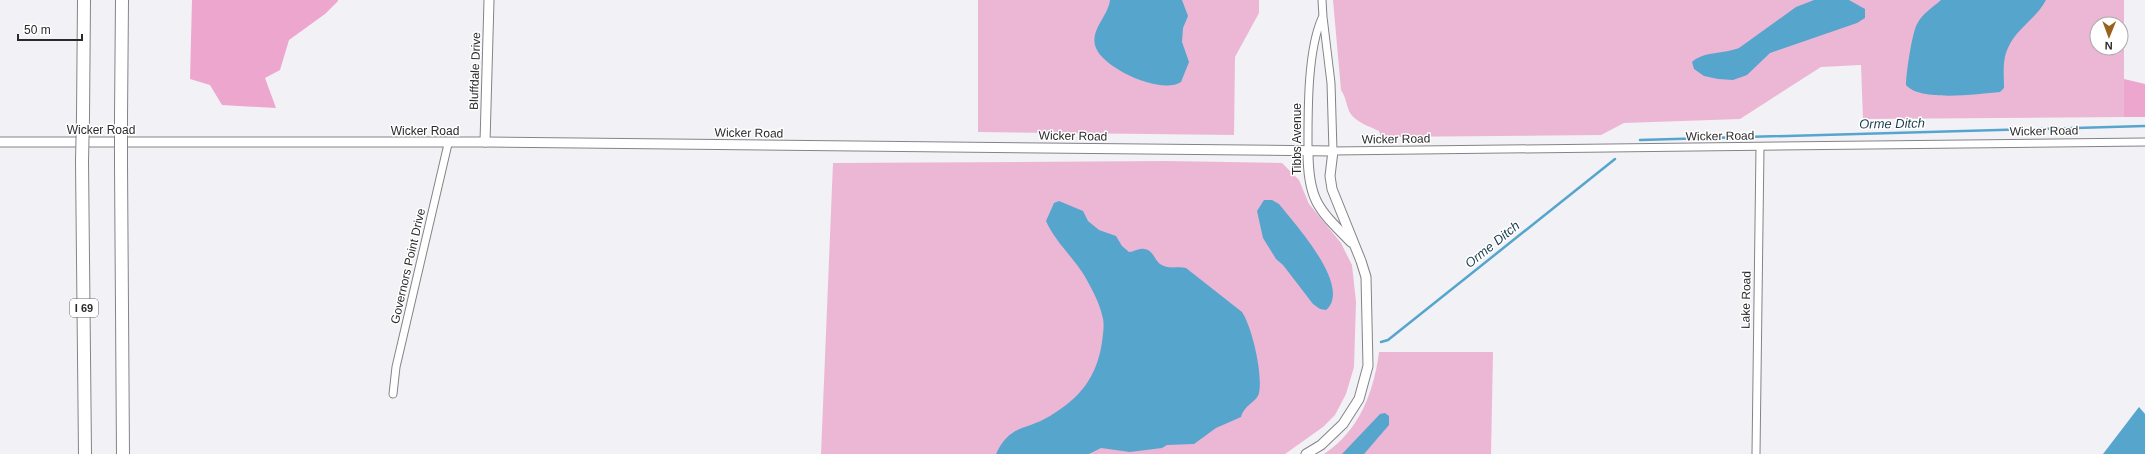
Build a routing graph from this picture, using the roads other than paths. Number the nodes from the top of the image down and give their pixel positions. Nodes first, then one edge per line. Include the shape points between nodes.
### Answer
1 (84, 0) edge
2 (122, 0) edge
3 (489, 0) edge
4 (1322, 0) edge
5 (1322, 17) junction
6 (0, 142) edge
7 (485, 142) junction
8 (2145, 142) edge
9 (448, 144) junction
10 (1760, 147) junction
11 (1308, 151) junction
12 (1333, 151) junction
13 (1355, 246) junction
14 (394, 394) dead end
15 (86, 454) edge
16 (123, 454) edge
17 (1306, 454) edge
18 (1756, 454) edge

1 - 15 highway, I 69, bridge via 82,161
2 - 16 highway, bridge via 120,117
3 - 7 street, Bluffdale Drive
4 - 5 street, Tibbs Avenue
5 - 11 street, Tibbs Avenue via 1316,33 1308,111
5 - 12 street, Tibbs Avenue via 1331,83
6 - 9 street, Wicker Road
7 - 9 street, Wicker Road
7 - 11 street, Wicker Road
8 - 10 street, Wicker Road
9 - 14 street, Governors Point Drive via 396,367
10 - 12 street, Wicker Road
10 - 18 street, Lake Road
11 - 12 street, Wicker Road
11 - 13 street, Tibbs Avenue via 1308,173 1314,199 1320,210
12 - 13 street, Tibbs Avenue via 1330,176 1332,189
13 - 17 street, Tibbs Avenue via 1366,277 1368,366 1359,399 1343,424 1321,445

